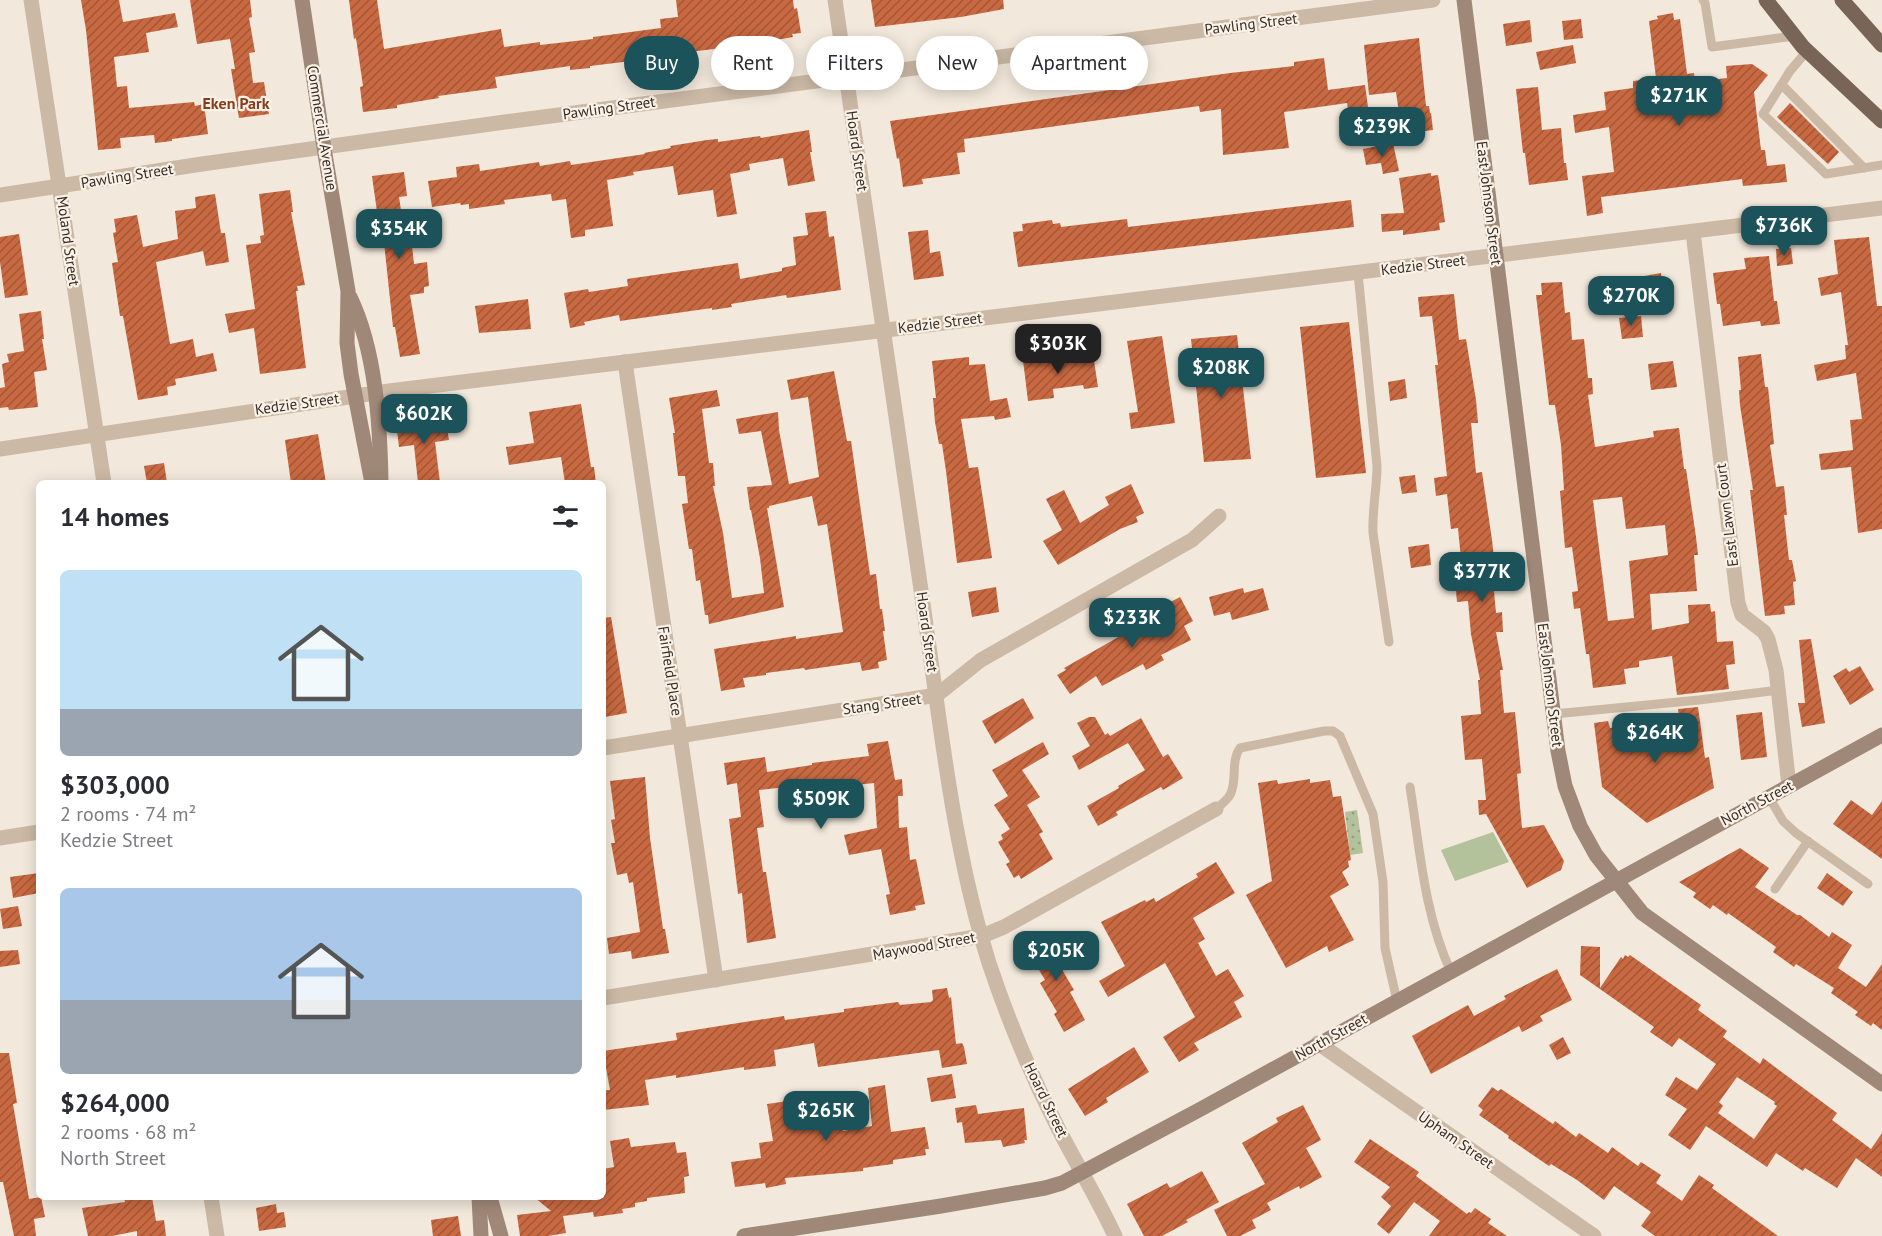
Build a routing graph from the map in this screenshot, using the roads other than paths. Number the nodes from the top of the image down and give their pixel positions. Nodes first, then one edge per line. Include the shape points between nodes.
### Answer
1 (31, 0) edge
2 (302, 0) edge
3 (836, 0) edge
4 (1433, 0) edge
5 (1464, 0) edge
6 (1703, 0) edge
7 (1766, 0) edge
8 (1842, 0) edge
9 (841, 36) edge
10 (1794, 36) junction
11 (1882, 45) edge
12 (1807, 51) junction
13 (904, 70) edge
14 (806, 83) edge
15 (1782, 85) junction
16 (849, 90) edge
17 (1882, 121) edge
18 (324, 148) junction
19 (1882, 165) edge
20 (1864, 168) junction
21 (60, 187) junction
22 (0, 195) edge
23 (1882, 208) edge
24 (1693, 232) junction
25 (1496, 256) junction
26 (1358, 273) junction
27 (348, 291) junction
28 (883, 331) junction
29 (625, 362) junction
30 (375, 393) junction
31 (355, 396) junction
32 (97, 435) junction
33 (0, 449) edge
34 (104, 480) edge
35 (371, 480) edge
36 (381, 480) edge
37 (1219, 516) dead end
38 (1389, 642) dead end
39 (1779, 690) junction
40 (937, 695) junction
41 (1554, 714) junction
42 (1882, 735) edge
43 (680, 736) junction
44 (606, 748) edge
45 (1789, 786) junction
46 (1410, 787) dead end
47 (1768, 797) junction
48 (1216, 809) joint
49 (36, 832) edge
50 (0, 838) edge
51 (1808, 841) junction
52 (1617, 881) junction
53 (1868, 884) dead end
54 (1775, 889) dead end
55 (982, 936) junction
56 (1451, 972) junction
57 (716, 980) junction
58 (606, 998) edge
59 (1397, 1001) junction
60 (1318, 1043) junction
61 (1882, 1084) edge
62 (1082, 1172) junction
63 (211, 1200) edge
64 (479, 1200) edge
65 (491, 1200) edge
66 (217, 1236) edge
67 (481, 1236) edge
68 (501, 1236) edge
69 (744, 1236) edge
70 (1115, 1236) edge
71 (1593, 1236) edge

1 - 21 street, Moland Street
2 - 18 street, Commercial Avenue
3 - 9 street, Hoard Street
4 - 13 street, Pawling Street
5 - 25 street, East Johnson Street
6 - 10 lane via 1712,47
7 - 10 main road
8 - 11 main road
10 - 12 main road
12 - 15 lane
12 - 17 main road
14 - 18 street, Pawling Street
15 - 20 lane
15 - 20 lane via 1763,114 1826,174
16 - 28 street, Hoard Street
18 - 21 street, Pawling Street
18 - 27 street, Commercial Avenue
19 - 20 lane
21 - 22 street, Pawling Street
21 - 32 street, Moland Street
23 - 24 street, Kedzie Street
24 - 25 street, Kedzie Street
24 - 39 street, East Lawn Court via 1738,603 1742,615 1768,639
25 - 26 street, Kedzie Street
25 - 41 street, East Johnson Street
26 - 28 street, Kedzie Street
26 - 38 lane via 1377,466 1373,532
27 - 30 street, Commercial Avenue via 364,337
27 - 31 street, Commercial Avenue via 347,343
28 - 29 street, Kedzie Street
28 - 40 street, Hoard Street
29 - 30 street, Kedzie Street
29 - 43 street, Fairfield Place
30 - 31 street, Kedzie Street
30 - 36 street, Commercial Avenue
31 - 32 street, Kedzie Street
31 - 35 street, Commercial Avenue
32 - 33 street, Kedzie Street
32 - 34 street, Moland Street
37 - 40 street, Stang Street via 1192,540 981,660
39 - 41 lane
39 - 45 street, East Lawn Court
40 - 43 street, Stang Street
40 - 55 street, Hoard Street via 959,841
41 - 52 street, East Johnson Street via 1564,786 1596,855
42 - 45 street, North Street
43 - 44 street, Stang Street
43 - 57 street, Fairfield Place
45 - 47 street, North Street
46 - 56 lane via 1430,912
47 - 51 lane via 1783,821
47 - 52 street, North Street
48 - 55 street, Maywood Street
48 - 59 lane via 1233,787 1240,748 1324,731 1340,736 1373,814 1383,882 1385,948
49 - 50 street
51 - 53 lane
51 - 54 lane
52 - 56 street, North Street
52 - 61 street, East Johnson Street via 1642,913
55 - 57 street, Maywood Street
55 - 62 street, Hoard Street via 1030,1070
56 - 59 street, North Street
57 - 58 street, Maywood Street
59 - 60 street, North Street
60 - 62 street, North Street
60 - 71 street, Upham Street
62 - 69 street, North Street via 1045,1188
62 - 70 street, Hoard Street
63 - 66 street
64 - 67 street
65 - 68 street

